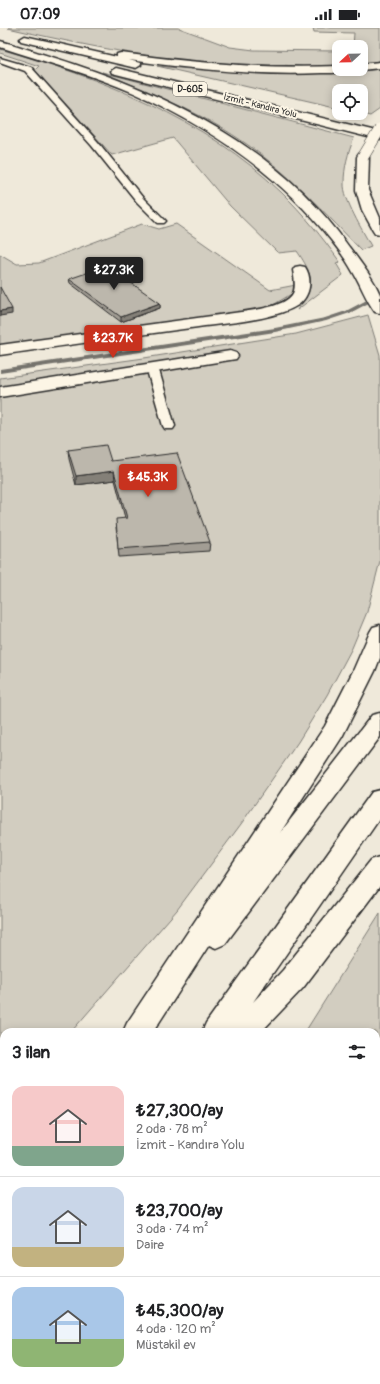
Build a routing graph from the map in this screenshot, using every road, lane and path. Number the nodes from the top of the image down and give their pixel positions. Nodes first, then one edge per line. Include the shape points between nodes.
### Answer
1 (0, 44) edge
2 (0, 60) edge
3 (380, 65) edge
4 (368, 66) edge
5 (332, 69) edge
6 (171, 74) dead end
7 (377, 125) edge
8 (380, 136) edge
9 (161, 221) dead end
10 (380, 230) edge
11 (300, 270) dead end
12 (380, 309) edge
13 (0, 350) edge
14 (230, 356) dead end
15 (152, 367) junction
16 (0, 392) edge
17 (169, 426) dead end
18 (380, 632) edge
19 (380, 721) edge
20 (380, 799) edge
21 (380, 867) edge
22 (140, 1028) edge
23 (146, 1028) edge
24 (219, 1028) edge
25 (247, 1028) edge

1 - 8 main road, İzmit - Kandıra Yolu / D-605
1 - 12 main road via 137,91 216,131 256,159 314,210 351,257 369,285
2 - 9 lane via 28,69
3 - 4 main road
5 - 6 main road, D-605 via 260,71 192,66 120,56 17,36
7 - 10 main road, bridge via 363,157 362,190
11 - 13 main road via 303,285 300,294 295,300 274,310
14 - 15 main road
15 - 16 main road
15 - 17 lane
18 - 22 main road via 364,671 334,730
19 - 23 main road
20 - 24 main road
21 - 25 main road via 293,979

